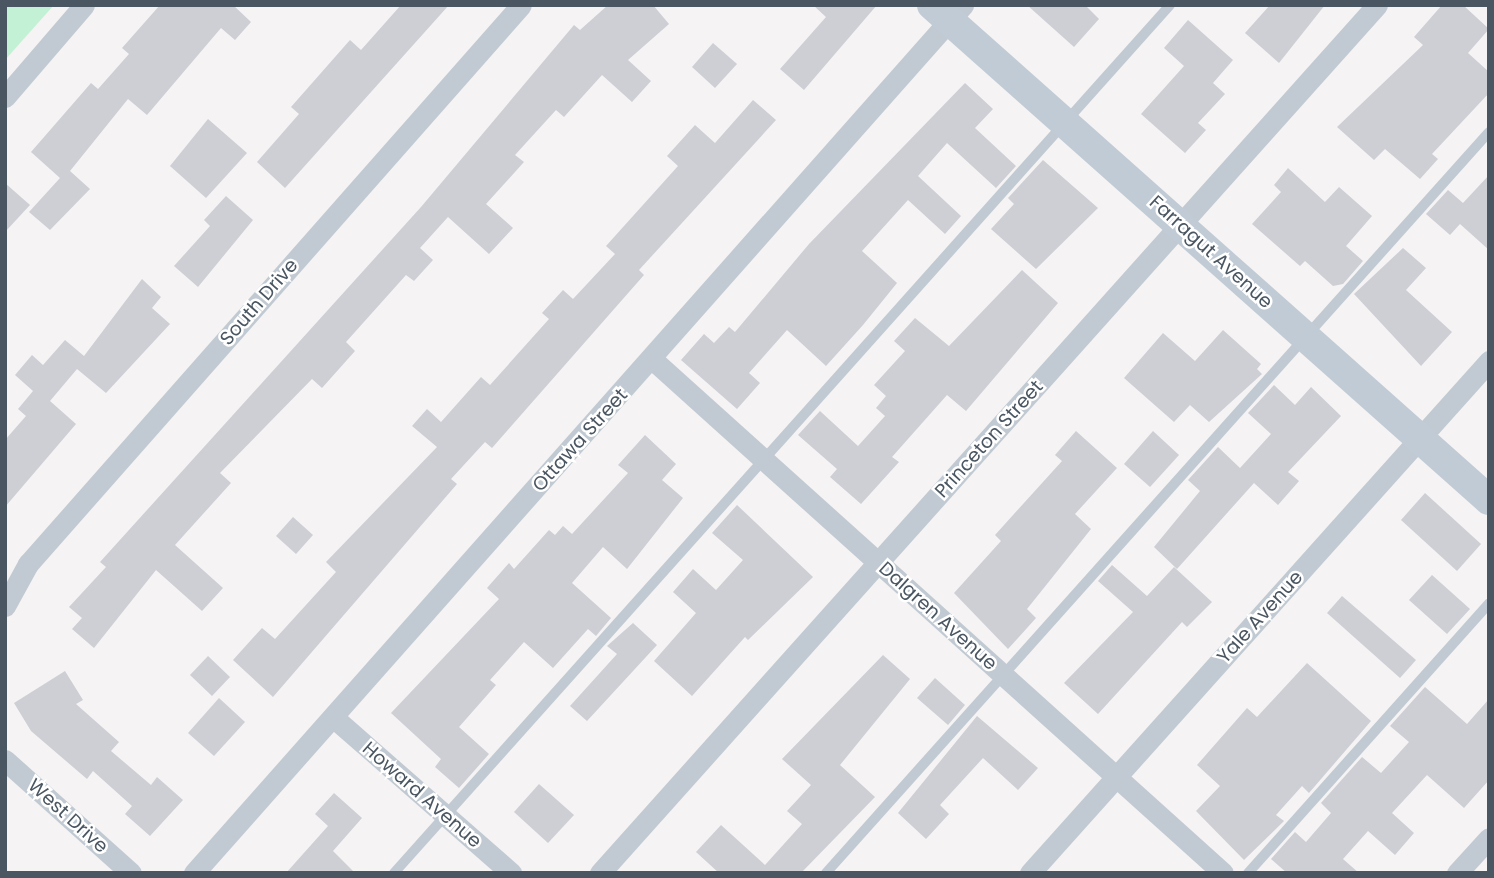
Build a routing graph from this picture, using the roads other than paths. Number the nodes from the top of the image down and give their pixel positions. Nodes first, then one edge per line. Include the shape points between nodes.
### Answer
1 (84, 5) edge
2 (521, 5) edge
3 (1170, 5) edge
4 (1377, 5) edge
5 (948, 10) edge
6 (5, 97) edge
7 (1066, 122) junction
8 (1489, 132) edge
9 (1181, 224) junction
10 (1307, 336) junction
11 (652, 359) junction
12 (1489, 361) edge
13 (1420, 438) junction
14 (763, 459) junction
15 (1489, 500) edge
16 (878, 563) junction
17 (1489, 603) edge
18 (5, 606) edge
19 (1003, 675) junction
20 (333, 717) junction
21 (5, 760) edge
22 (1116, 777) junction
23 (446, 815) junction
24 (1489, 838) edge
25 (131, 873) edge
26 (194, 873) edge
27 (394, 873) edge
28 (511, 873) edge
29 (600, 873) edge
30 (826, 873) edge
31 (1030, 873) edge
32 (1223, 873) edge
33 (1248, 873) edge
34 (1457, 873) edge

1 - 6 street
2 - 18 street, South Drive via 28,564
3 - 7 lane
4 - 9 street, Princeton Street
5 - 7 street, Farragut Avenue
5 - 11 street, Ottawa Street
7 - 9 street, Farragut Avenue
7 - 14 lane
8 - 10 lane
9 - 10 street, Farragut Avenue
9 - 16 street, Princeton Street
10 - 13 street, Farragut Avenue
10 - 19 lane
11 - 14 street, Dalgren Avenue
11 - 20 street, Ottawa Street
12 - 13 street, Yale Avenue
13 - 15 street, Farragut Avenue
13 - 22 street, Yale Avenue
14 - 16 street, Dalgren Avenue
14 - 23 lane
16 - 19 street, Dalgren Avenue
16 - 29 street, Princeton Street
17 - 33 lane
19 - 22 street, Dalgren Avenue
19 - 30 lane
20 - 23 street, Howard Avenue
20 - 26 street, Ottawa Street
21 - 25 street, West Drive
22 - 31 street, Yale Avenue
22 - 32 street, Dalgren Avenue
23 - 27 lane
23 - 28 street, Howard Avenue
24 - 34 street

